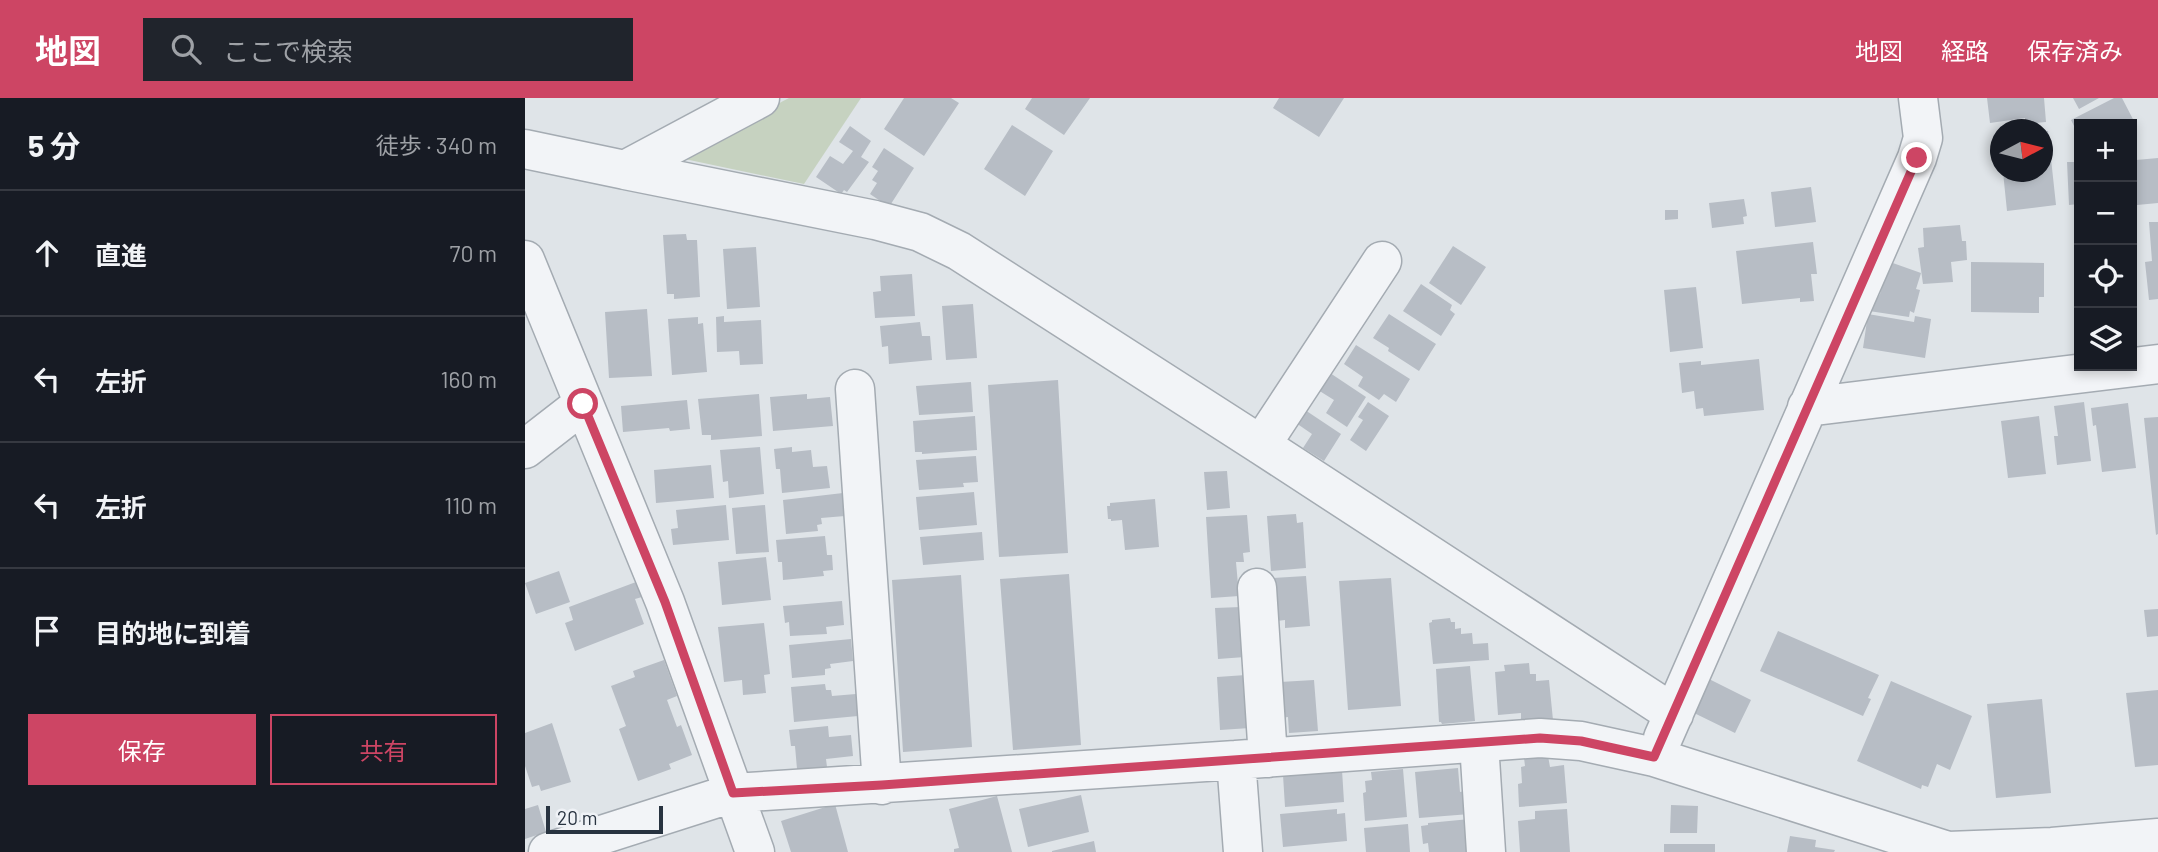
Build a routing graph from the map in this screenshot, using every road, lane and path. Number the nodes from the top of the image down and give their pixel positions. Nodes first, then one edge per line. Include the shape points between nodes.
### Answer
1 (760, 98) edge
2 (1917, 98) edge
3 (525, 149) edge
4 (625, 170) junction
5 (525, 260) edge
6 (1382, 261) dead end
7 (2158, 364) edge
8 (855, 389) dead end
9 (583, 404) junction
10 (1807, 407) junction
11 (1261, 445) junction
12 (525, 449) edge
13 (1257, 588) dead end
14 (1674, 715) junction
15 (1479, 743) junction
16 (1654, 757) junction
17 (1252, 759) junction
18 (882, 785) junction
19 (733, 793) junction
20 (2158, 838) edge
21 (2053, 849) edge
22 (548, 852) edge
23 (755, 852) edge
24 (1243, 852) edge
25 (1486, 852) edge

1 - 4 street
2 - 10 street via 1923,138 1917,158
3 - 4 street
4 - 11 street via 920,232 958,251
5 - 9 street
6 - 11 street
7 - 10 street
8 - 18 street
9 - 12 street
9 - 19 street via 665,602
10 - 14 street
11 - 14 street
13 - 17 street
14 - 16 street
15 - 16 street via 1540,738 1581,741
15 - 17 street
15 - 25 street
16 - 21 street via 1948,851
17 - 18 street
17 - 24 street
18 - 19 street
19 - 22 street
19 - 23 street
20 - 21 street

